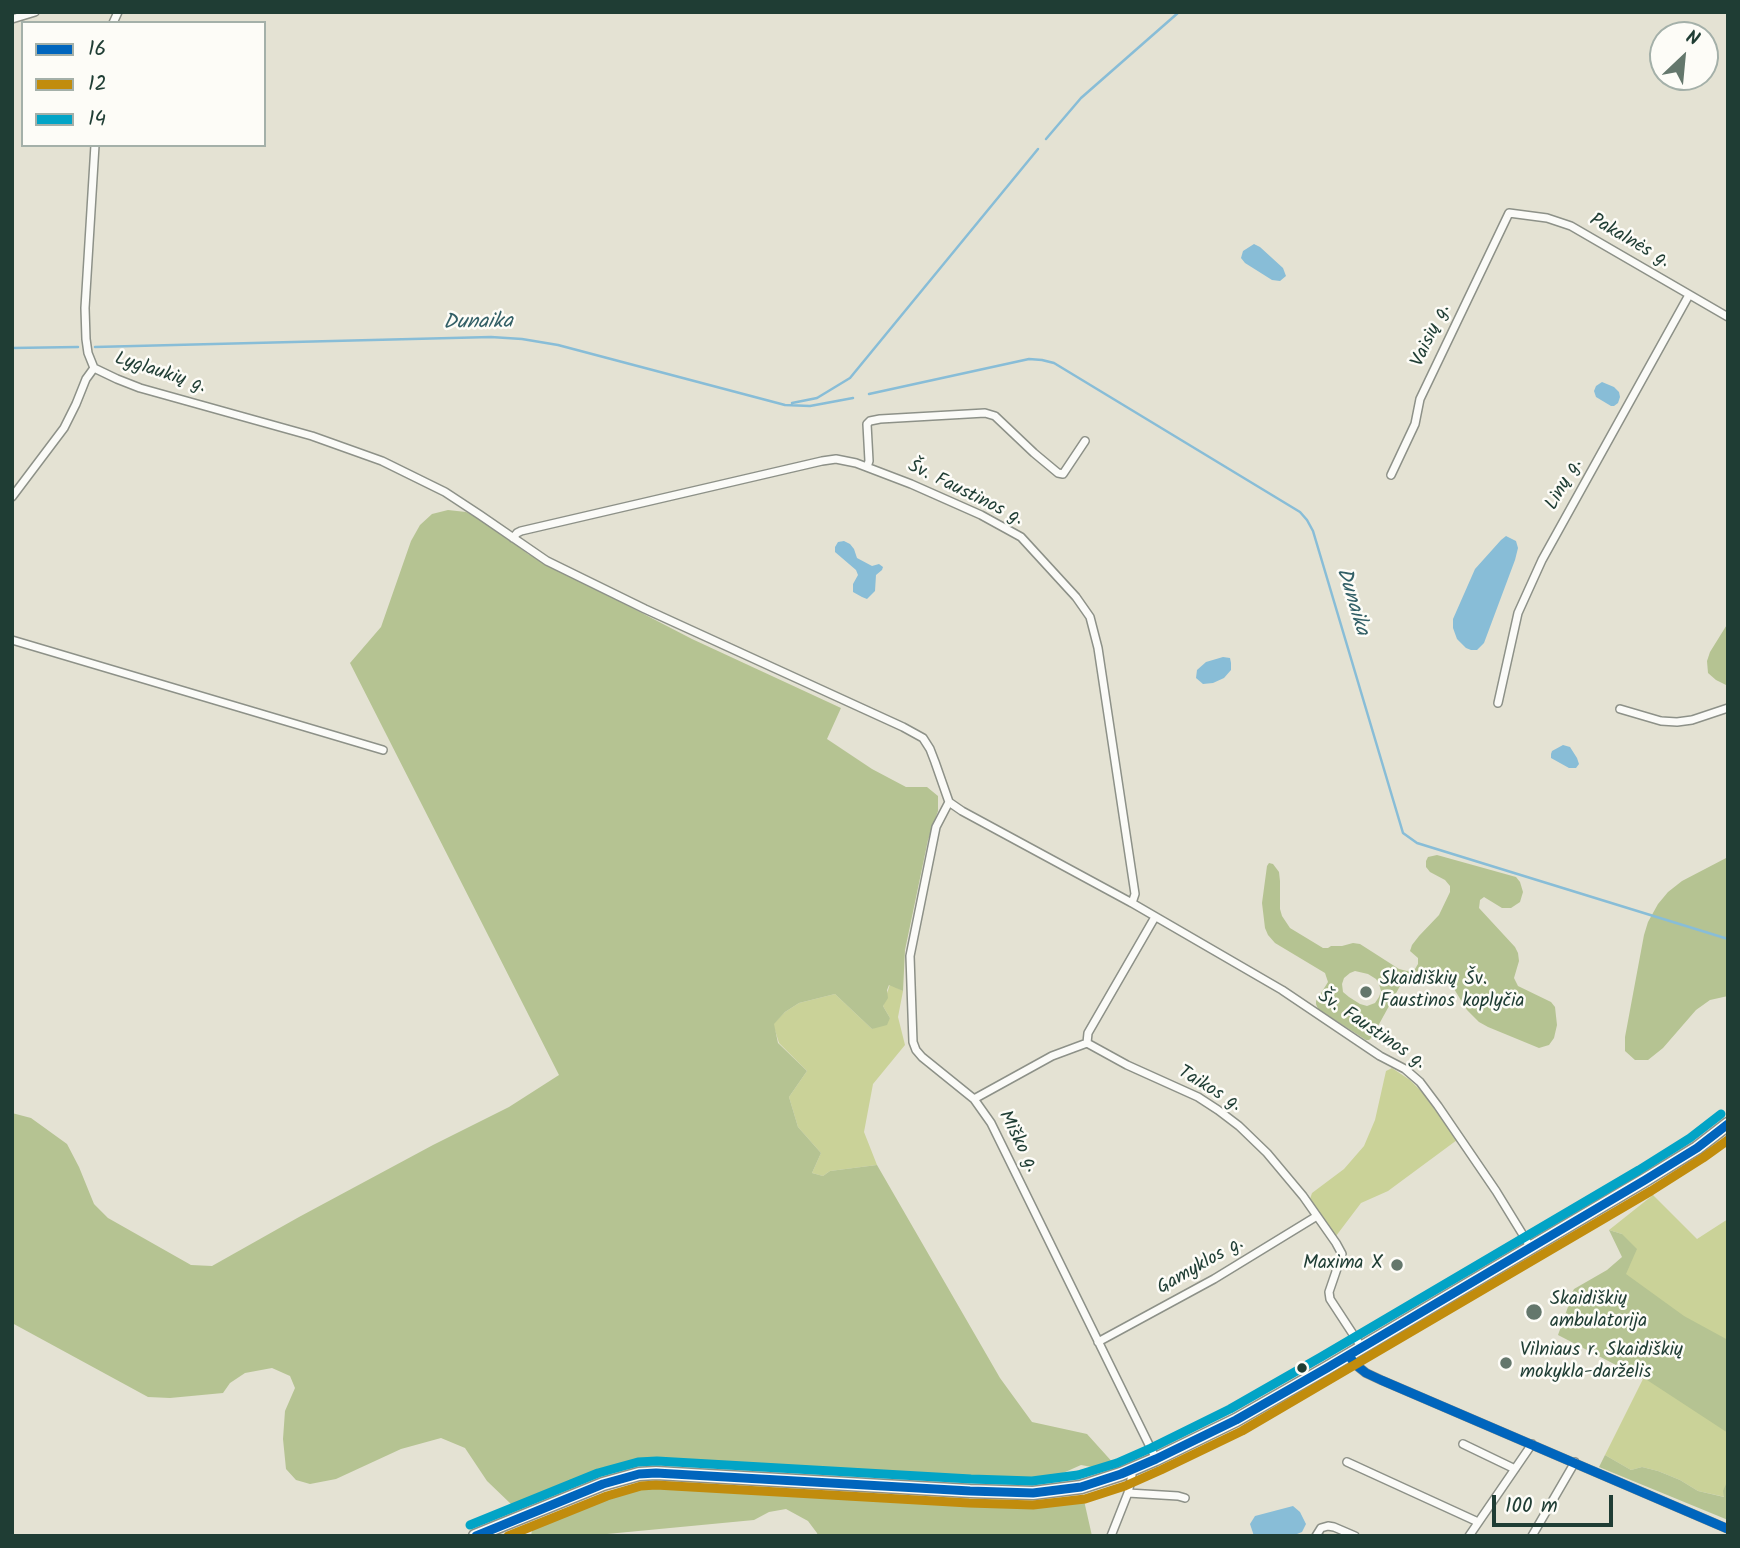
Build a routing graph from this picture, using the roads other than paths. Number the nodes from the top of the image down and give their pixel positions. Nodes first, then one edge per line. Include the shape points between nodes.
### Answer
1 (35, 12) edge
2 (12, 19) edge
3 (95, 147) edge
4 (1508, 213) joint
5 (1689, 295) junction
6 (1728, 317) edge
7 (94, 368) junction
8 (1085, 441) dead end
9 (867, 467) junction
10 (1391, 475) dead end
11 (12, 496) edge
12 (513, 538) junction
13 (12, 640) edge
14 (1498, 703) dead end
15 (1728, 708) edge
16 (1620, 709) dead end
17 (383, 750) dead end
18 (949, 802) junction
19 (1132, 903) junction
20 (1155, 917) junction
21 (1087, 1043) junction
22 (974, 1099) junction
23 (1728, 1124) edge
24 (1317, 1216) junction
25 (1532, 1249) junction
26 (1098, 1342) junction
27 (1363, 1348) junction
28 (1349, 1356) junction
29 (1463, 1444) dead end
30 (1532, 1444) junction
31 (1156, 1459) junction
32 (1347, 1462) dead end
33 (1575, 1462) junction
34 (1515, 1469) junction
35 (1131, 1471) junction
36 (1128, 1493) junction
37 (1185, 1498) dead end
38 (1478, 1522) junction
39 (1728, 1529) edge
40 (475, 1536) edge
41 (1111, 1536) edge
42 (1316, 1536) edge
43 (1355, 1536) edge
44 (1469, 1536) edge
45 (1532, 1536) edge

1 - 2 street
3 - 7 street, Lyglaukių g. via 85,308 88,354
4 - 5 street, Pakalnės g. via 1571,226
4 - 10 street, Vaisių g. via 1420,398 1415,424
5 - 6 street, Pakalnės g.
5 - 14 street, Linų g. via 1542,560 1518,613
7 - 11 street via 64,428
7 - 12 street, Lyglaukių g. via 140,388 312,436 382,461 445,492
8 - 9 street via 1063,474 995,416 880,419 867,424
9 - 12 street, Šv. Faustinos g. via 846,460 822,461 521,531
9 - 19 street, Šv. Faustinos g. via 1021,537 1090,617 1135,894
12 - 18 street via 547,561 923,738
13 - 17 street
15 - 16 street via 1678,722
18 - 19 street, Šv. Faustinos g.
18 - 22 street, Miško g. via 936,827 910,956 913,1042 922,1057
19 - 20 street, Šv. Faustinos g.
20 - 21 street via 1088,1033
20 - 25 street, Šv. Faustinos g. via 1282,990 1420,1082
21 - 22 street via 1052,1056
21 - 24 street, Taikos g. via 1218,1110 1267,1153
22 - 26 street, Miško g. via 991,1123
23 - 25 main road via 1697,1148
24 - 26 street, Gamyklos g.
24 - 27 street, Taikos g. via 1342,1254 1330,1299
25 - 27 main road
26 - 31 street, Miško g.
27 - 28 main road
28 - 30 street via 1366,1373
28 - 31 main road
29 - 34 street
30 - 33 street
30 - 34 street
31 - 35 main road
32 - 38 street
33 - 39 street
33 - 45 street
34 - 38 street
35 - 36 street
35 - 40 main road via 1086,1485 1033,1493 656,1473 603,1484
36 - 37 street
36 - 41 street
38 - 44 street
42 - 43 street via 1328,1526

